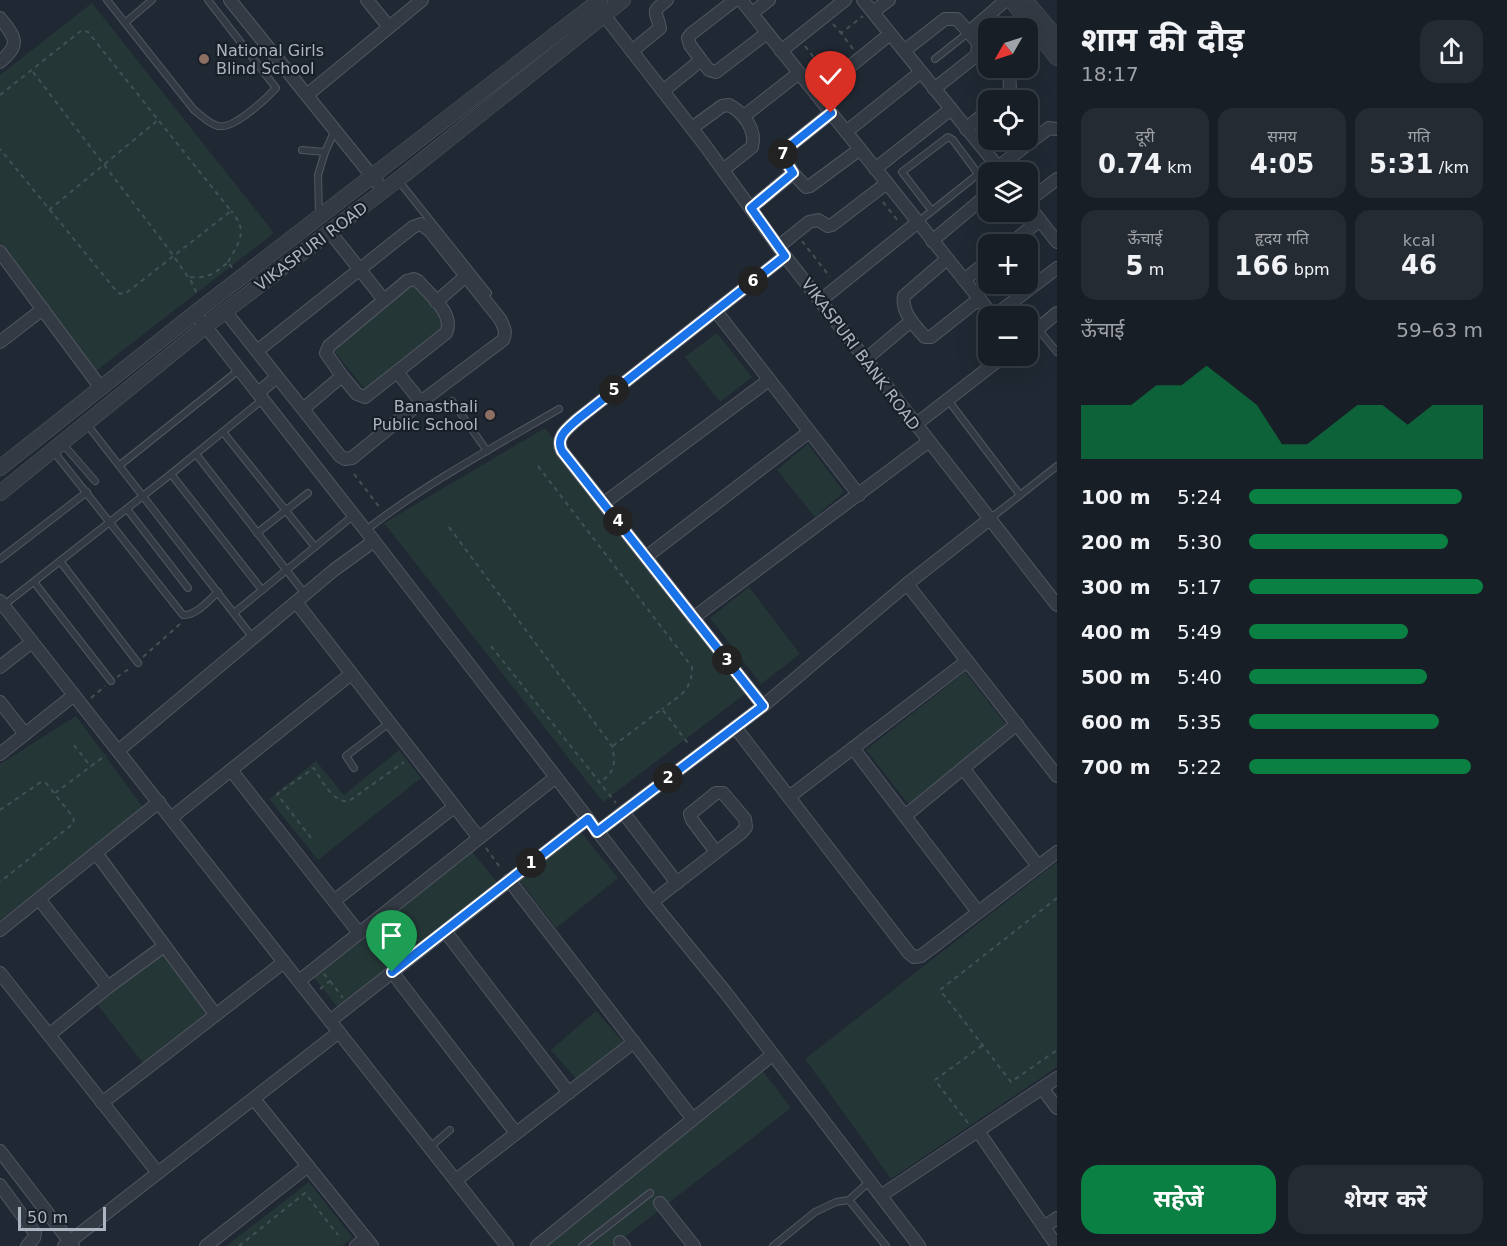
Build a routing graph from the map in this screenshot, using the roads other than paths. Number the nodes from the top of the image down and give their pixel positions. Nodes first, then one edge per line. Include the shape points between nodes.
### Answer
1 (107, 0) edge
2 (152, 0) edge
3 (208, 0) edge
4 (230, 0) edge
5 (367, 0) edge
6 (422, 0) edge
7 (600, 0) edge
8 (623, 0) edge
9 (667, 0) edge
10 (735, 0) edge
11 (741, 0) edge
12 (769, 0) edge
13 (845, 0) edge
14 (889, 0) edge
15 (1006, 0) edge
16 (1011, 0) edge
17 (1025, 0) edge
18 (861, 5) edge
19 (873, 12) junction
20 (752, 14) junction
21 (604, 15) junction
22 (0, 18) edge
23 (125, 22) junction
24 (389, 27) junction
25 (969, 32) junction
26 (767, 33) junction
27 (890, 34) junction
28 (1053, 37) edge
29 (1038, 45) edge
30 (632, 51) junction
31 (781, 51) junction
32 (904, 51) junction
33 (1057, 58) edge
34 (935, 59) dead end
35 (701, 60) junction
36 (0, 62) edge
37 (921, 72) junction
38 (799, 73) junction
39 (934, 89) junction
40 (663, 91) junction
41 (816, 94) junction
42 (307, 95) junction
43 (951, 109) junction
44 (831, 113) junction
45 (744, 116) junction
46 (978, 119) edge
47 (692, 128) junction
48 (966, 129) junction
49 (1057, 129) edge
50 (335, 130) junction
51 (846, 132) junction
52 (860, 149) junction
53 (302, 150) dead end
54 (325, 152) junction
55 (993, 162) edge
56 (1009, 162) edge
57 (875, 169) junction
58 (723, 170) junction
59 (793, 173) junction
60 (373, 176) junction
61 (1057, 179) edge
62 (398, 180) junction
63 (887, 183) junction
64 (384, 191) junction
65 (1038, 195) edge
66 (978, 203) edge
67 (751, 208) junction
68 (932, 211) junction
69 (1038, 217) edge
70 (319, 218) junction
71 (1040, 220) junction
72 (918, 222) junction
73 (330, 232) junction
74 (1022, 234) edge
75 (933, 241) junction
76 (1057, 241) edge
77 (782, 251) junction
78 (0, 252) edge
79 (947, 259) junction
80 (1057, 268) edge
81 (359, 269) junction
82 (978, 269) edge
83 (466, 276) junction
84 (964, 280) junction
85 (488, 293) dead end
86 (979, 299) junction
87 (384, 300) junction
88 (821, 300) junction
89 (436, 302) junction
90 (985, 306) edge
91 (1006, 306) edge
92 (43, 309) junction
93 (715, 310) junction
94 (199, 311) junction
95 (225, 311) junction
96 (1057, 313) edge
97 (911, 321) junction
98 (206, 326) junction
99 (1038, 328) joint
100 (0, 342) edge
101 (257, 351) junction
102 (1057, 352) edge
103 (866, 359) junction
104 (991, 366) edge
105 (240, 370) junction
106 (397, 372) junction
107 (342, 376) junction
108 (277, 377) junction
109 (769, 380) junction
110 (101, 388) junction
111 (260, 396) junction
112 (452, 400) dead end
113 (948, 400) junction
114 (421, 402) junction
115 (303, 409) junction
116 (559, 409) dead end
117 (86, 423) junction
118 (915, 425) junction
119 (224, 432) junction
120 (809, 432) junction
121 (928, 442) junction
122 (58, 446) junction
123 (487, 451) junction
124 (196, 454) junction
125 (120, 465) junction
126 (1057, 466) edge
127 (0, 468) edge
128 (171, 474) junction
129 (95, 481) dead end
130 (87, 492) junction
131 (0, 493) edge
132 (308, 493) dead end
133 (859, 495) junction
134 (1020, 495) junction
135 (144, 496) junction
136 (604, 503) junction
137 (127, 509) junction
138 (286, 510) junction
139 (354, 515) junction
140 (991, 518) junction
141 (111, 521) junction
142 (366, 530) junction
143 (257, 533) junction
144 (374, 541) junction
145 (315, 547) junction
146 (646, 557) junction
147 (0, 560) edge
148 (60, 561) junction
149 (286, 570) junction
150 (33, 582) junction
151 (907, 584) junction
152 (188, 588) dead end
153 (262, 590) junction
154 (218, 592) junction
155 (300, 598) junction
156 (2, 603) edge
157 (1057, 604) edge
158 (234, 613) junction
159 (693, 618) junction
160 (253, 638) junction
161 (32, 642) junction
162 (967, 661) junction
163 (138, 663) dead end
164 (0, 668) edge
165 (351, 674) junction
166 (111, 681) dead end
167 (74, 695) junction
168 (0, 702) edge
169 (763, 706) junction
170 (389, 723) junction
171 (1017, 724) junction
172 (735, 727) junction
173 (24, 734) junction
174 (854, 748) junction
175 (117, 750) junction
176 (0, 754) edge
177 (354, 768) dead end
178 (963, 768) junction
179 (231, 770) junction
180 (1057, 776) edge
181 (556, 777) junction
182 (789, 797) junction
183 (159, 802) junction
184 (454, 807) junction
185 (624, 812) junction
186 (905, 816) junction
187 (171, 819) junction
188 (588, 819) junction
189 (597, 832) junction
190 (478, 838) junction
191 (716, 852) junction
192 (1057, 852) edge
193 (96, 853) junction
194 (1038, 866) junction
195 (509, 880) junction
196 (676, 883) junction
197 (39, 899) junction
198 (334, 901) junction
199 (652, 902) junction
200 (978, 912) junction
201 (0, 930) edge
202 (445, 931) junction
203 (359, 933) junction
204 (164, 946) junction
205 (284, 962) junction
206 (392, 972) junction
207 (0, 973) edge
208 (299, 981) junction
209 (108, 987) junction
210 (215, 1014) junction
211 (330, 1021) junction
212 (339, 1032) junction
213 (49, 1035) junction
214 (634, 1042) junction
215 (772, 1055) junction
216 (1057, 1078) edge
217 (1042, 1088) junction
218 (569, 1093) junction
219 (254, 1099) junction
220 (102, 1103) junction
221 (1057, 1108) edge
222 (692, 1118) junction
223 (450, 1130) dead end
224 (976, 1132) junction
225 (516, 1133) junction
226 (430, 1147) junction
227 (0, 1151) edge
228 (308, 1166) junction
229 (158, 1173) junction
230 (456, 1180) junction
231 (870, 1181) junction
232 (0, 1185) edge
233 (650, 1193) dead end
234 (882, 1195) junction
235 (849, 1200) junction
236 (660, 1203) dead end
237 (1057, 1218) edge
238 (1044, 1227) junction
239 (364, 1243) edge
240 (69, 1245) edge
241 (27, 1246) edge
242 (206, 1246) edge
243 (507, 1246) edge
244 (537, 1246) edge
245 (582, 1246) edge
246 (694, 1246) edge
247 (773, 1246) edge
248 (886, 1246) edge
249 (919, 1246) edge
250 (1057, 1246) edge

1 - 23 lane
2 - 23 lane
3 - 23 lane via 276,88 228,125 219,127 194,110
4 - 42 street
5 - 24 street
6 - 24 street
7 - 60 street, VIKASPURI ROAD
8 - 21 street, VIKASPURI ROAD
9 - 30 street via 654,13 660,28
10 - 35 street via 688,38
11 - 20 street
12 - 20 street
13 - 31 street
14 - 19 street
15 - 25 street
16 - 28 street
17 - 28 street
18 - 19 street
19 - 27 street
20 - 26 street
21 - 30 street, VIKASPURI BANK ROAD
21 - 62 street, VIKASPURI ROAD
22 - 36 street via 15,44
24 - 42 street
25 - 32 street via 957,19 945,19
25 - 34 lane
25 - 39 street via 978,43 977,55
26 - 31 street
26 - 35 street via 716,72
27 - 32 street
27 - 41 street
28 - 29 street
28 - 33 street
30 - 40 street, VIKASPURI BANK ROAD
31 - 38 street
32 - 37 street
35 - 40 street
37 - 39 street
37 - 51 street
38 - 41 street
38 - 45 street
39 - 43 street
40 - 47 street, VIKASPURI BANK ROAD
41 - 44 street
42 - 50 street
43 - 48 street
43 - 57 street
44 - 51 street
44 - 59 street via 786,149 783,157
45 - 47 street via 729,105 722,106
45 - 58 street via 752,147
46 - 48 street
47 - 58 street, VIKASPURI BANK ROAD
48 - 55 street
49 - 56 street via 1048,128
50 - 54 lane
50 - 60 street
51 - 52 street
52 - 57 street
52 - 59 street via 810,186 806,187
53 - 54 lane
54 - 70 lane via 318,175
57 - 63 street
58 - 67 street, VIKASPURI BANK ROAD
59 - 67 street
60 - 64 street
60 - 70 street, VIKASPURI ROAD
61 - 65 street
62 - 64 street, VIKASPURI ROAD
62 - 85 lane
63 - 72 street
63 - 77 street via 832,225 818,220 809,222
64 - 73 street, VIKASPURI ROAD
66 - 75 street
67 - 77 street, VIKASPURI BANK ROAD
68 - 68 lane via 977,175 948,137 902,172
68 - 72 lane
69 - 71 street
70 - 94 street, VIKASPURI ROAD
71 - 74 street
71 - 76 street
72 - 75 street
72 - 88 street
73 - 81 street
73 - 95 street, VIKASPURI ROAD
75 - 79 street
77 - 88 street, VIKASPURI BANK ROAD
77 - 93 street
78 - 92 street
79 - 84 street
79 - 97 street via 903,296 902,304
80 - 91 street
81 - 83 street via 413,226 421,224
81 - 87 street
81 - 101 street
82 - 84 street
83 - 89 street
83 - 114 street via 500,319 506,335
84 - 86 street
86 - 90 street
86 - 97 street via 931,337
87 - 89 street via 414,279
87 - 107 street via 327,349
88 - 103 street, VIKASPURI BANK ROAD
89 - 106 street via 449,323 446,333
92 - 100 street
92 - 110 street
93 - 109 street
93 - 136 street via 560,436 562,451
94 - 98 street
94 - 110 street, VIKASPURI ROAD
95 - 98 street, VIKASPURI ROAD
95 - 101 street
96 - 99 street
97 - 103 street
98 - 105 street
98 - 117 street, VIKASPURI ROAD
99 - 102 lane
101 - 108 street
103 - 118 street, VIKASPURI BANK ROAD
104 - 113 street
105 - 111 street
105 - 125 lane
106 - 107 street via 365,397 357,394
106 - 114 street
107 - 115 street
108 - 111 street
108 - 115 street
109 - 120 street
109 - 136 street
110 - 127 street, VIKASPURI ROAD
111 - 119 lane
111 - 139 street
112 - 123 lane
113 - 118 street
113 - 134 lane
114 - 115 street via 352,458 345,459
116 - 123 lane
117 - 122 street, VIKASPURI ROAD
117 - 125 lane
118 - 121 street, VIKASPURI BANK ROAD
119 - 124 lane
119 - 138 lane
120 - 133 street
120 - 146 street
121 - 133 street
121 - 140 street, VIKASPURI BANK ROAD
122 - 129 lane
122 - 130 lane
122 - 131 street, VIKASPURI ROAD
123 - 142 lane
124 - 128 lane
124 - 143 lane
125 - 135 lane
126 - 134 lane
128 - 135 lane
128 - 153 lane
130 - 141 lane
130 - 147 lane
132 - 138 lane
133 - 159 street
134 - 140 lane
135 - 137 lane
135 - 154 lane
136 - 146 street
137 - 141 lane
137 - 152 lane
138 - 143 lane
138 - 145 lane
139 - 142 street
139 - 145 lane
140 - 151 street
140 - 157 street, VIKASPURI BANK ROAD
141 - 148 lane
141 - 154 lane via 183,615 189,616
142 - 144 street
143 - 149 lane
144 - 155 street
144 - 181 street
145 - 149 lane
146 - 159 street
148 - 150 lane
148 - 163 lane
149 - 153 lane
149 - 155 lane
150 - 156 lane
150 - 166 lane
151 - 162 street
151 - 169 street
153 - 158 lane
154 - 158 lane
155 - 160 street
155 - 165 street
156 - 161 street
158 - 160 lane
159 - 169 street
160 - 175 street
161 - 164 street
161 - 167 street
162 - 171 street
162 - 174 street
165 - 170 street
165 - 179 street
167 - 173 street
167 - 175 street
168 - 173 street
169 - 172 street
170 - 177 lane via 346,756
170 - 184 street
171 - 178 street
171 - 180 street
172 - 182 street
172 - 185 street
173 - 176 street
174 - 182 street
174 - 186 street
175 - 183 street
178 - 186 street
178 - 194 street
179 - 187 street
179 - 198 street
181 - 188 street
181 - 190 street
182 - 200 street via 911,956 918,958
183 - 187 street
183 - 193 street
184 - 190 street
184 - 198 street
185 - 189 street
185 - 196 street
186 - 200 street
187 - 205 street
188 - 189 street
188 - 195 street
189 - 199 street
190 - 203 street
191 - 191 street via 690,814 716,793 723,793 745,819 746,827
191 - 196 street
192 - 194 street
193 - 197 street
193 - 204 street
194 - 200 street
195 - 202 street
195 - 214 street
196 - 199 street
197 - 201 street
197 - 209 street
198 - 203 street
199 - 215 street
202 - 206 street
202 - 218 street
203 - 208 street
204 - 209 street
204 - 210 street
205 - 208 street
205 - 210 street
206 - 211 street
206 - 225 street
207 - 213 street
208 - 211 street
209 - 213 street
210 - 220 street
211 - 212 street
212 - 219 street
212 - 226 street
213 - 220 street
214 - 218 street
214 - 222 street
215 - 222 street
215 - 231 street
216 - 217 street
217 - 221 street
217 - 224 street
218 - 225 street
219 - 228 street
219 - 229 street
220 - 229 street
222 - 244 street
223 - 226 lane
224 - 234 street
224 - 238 street
225 - 230 street
226 - 230 street
227 - 240 street
228 - 239 street
228 - 242 street
229 - 240 street
230 - 243 street
231 - 234 street
231 - 235 lane
232 - 241 street via 35,1233
233 - 245 lane
234 - 249 street
235 - 247 lane via 815,1212
235 - 248 lane
236 - 246 street
237 - 238 street
238 - 250 street

